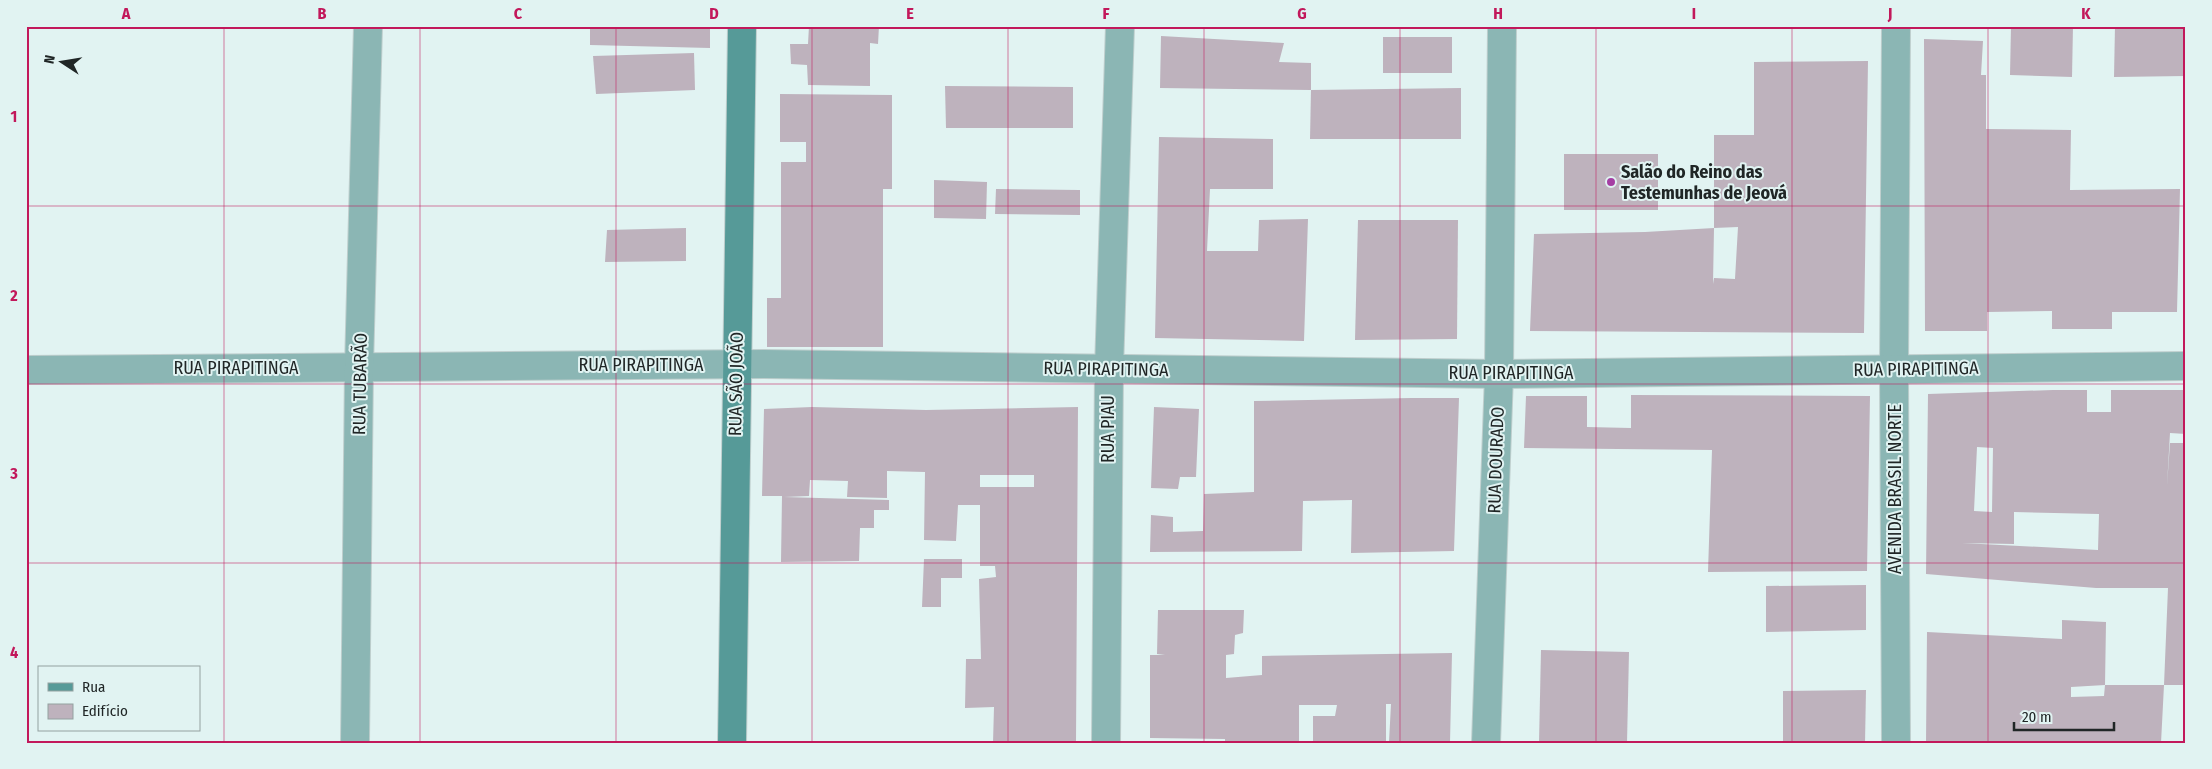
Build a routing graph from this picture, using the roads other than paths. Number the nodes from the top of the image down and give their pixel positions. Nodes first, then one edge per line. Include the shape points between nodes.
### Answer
1 (368, 26) edge
2 (742, 26) edge
3 (1120, 26) edge
4 (1502, 26) edge
5 (1896, 26) edge
6 (736, 364) junction
7 (2186, 366) edge
8 (359, 367) junction
9 (1109, 369) junction
10 (26, 370) edge
11 (1894, 370) junction
12 (1499, 374) junction
13 (355, 743) edge
14 (732, 743) edge
15 (1106, 743) edge
16 (1486, 743) edge
17 (1896, 743) edge

1 - 8 street, RUA TUBARÃO
2 - 6 street, RUA SÃO JOÃO
3 - 9 street, RUA PIAU
4 - 12 street, RUA DOURADO
5 - 11 street, AVENIDA BRASIL NORTE
6 - 8 street, RUA PIRAPITINGA
6 - 9 street, RUA PIRAPITINGA
6 - 14 street, RUA SÃO JOÃO
7 - 11 street, RUA PIRAPITINGA
8 - 10 street, RUA PIRAPITINGA
8 - 13 street, RUA TUBARÃO
9 - 12 street, RUA PIRAPITINGA
9 - 15 street, RUA PIAU
11 - 12 street, RUA PIRAPITINGA
11 - 17 street, AVENIDA BRASIL NORTE
12 - 16 street, RUA DOURADO

